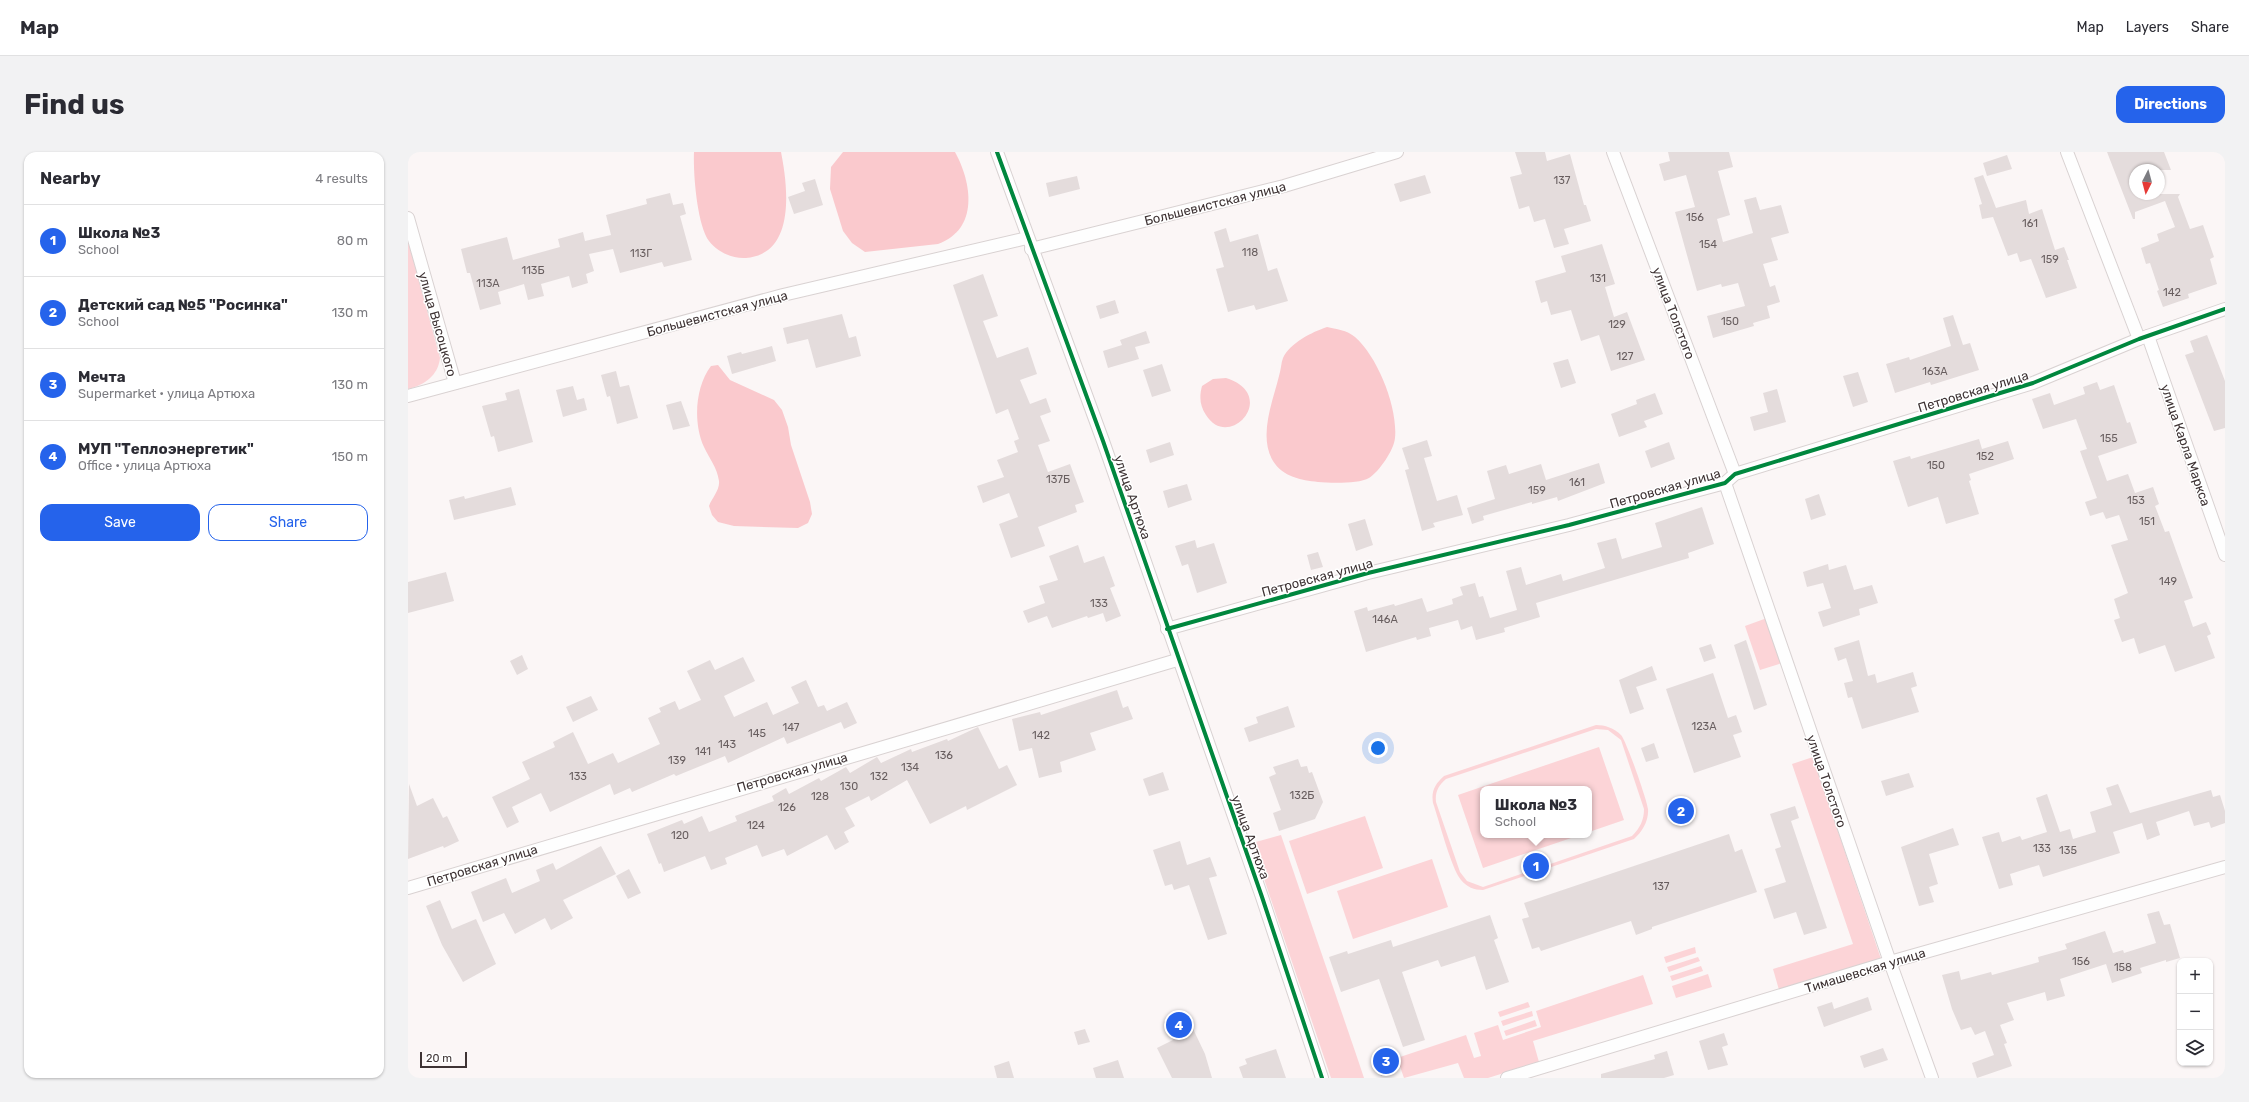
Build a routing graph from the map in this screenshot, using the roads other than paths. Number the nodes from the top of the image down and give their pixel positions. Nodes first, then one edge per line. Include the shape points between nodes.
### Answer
1 (997, 152) edge
2 (1397, 152) edge
3 (1613, 152) edge
4 (2067, 152) edge
5 (408, 218) edge
6 (1029, 243) junction
7 (2225, 309) edge
8 (2143, 337) junction
9 (455, 383) junction
10 (408, 396) edge
11 (1735, 474) junction
12 (1726, 484) junction
13 (2225, 555) edge
14 (1167, 629) junction
15 (1177, 660) junction
16 (2225, 867) edge
17 (408, 888) edge
18 (1890, 962) junction
19 (1322, 1078) edge
20 (1506, 1078) edge
21 (1932, 1078) edge

1 - 6 street, улица Артюха
2 - 6 street, Большевистская улица via 1284,186
3 - 11 street, улица Толстого
4 - 8 street, улица Карла Маркса
5 - 9 street, улица Высоцкого
6 - 9 street, Большевистская улица via 783,295
6 - 14 street, улица Артюха via 1103,441
7 - 8 street, Петровская улица
8 - 11 street, Петровская улица via 2033,383
8 - 13 street, улица Карла Маркса
9 - 10 street, Большевистская улица
11 - 12 street, Петровская улица
12 - 14 street, Петровская улица via 1368,573
12 - 18 street, улица Толстого
14 - 15 street, улица Артюха
15 - 17 street, Петровская улица
15 - 19 street, улица Артюха via 1262,897
16 - 18 street, Тимашевская улица
18 - 20 street, Тимашевская улица
18 - 21 street, улица Толстого

